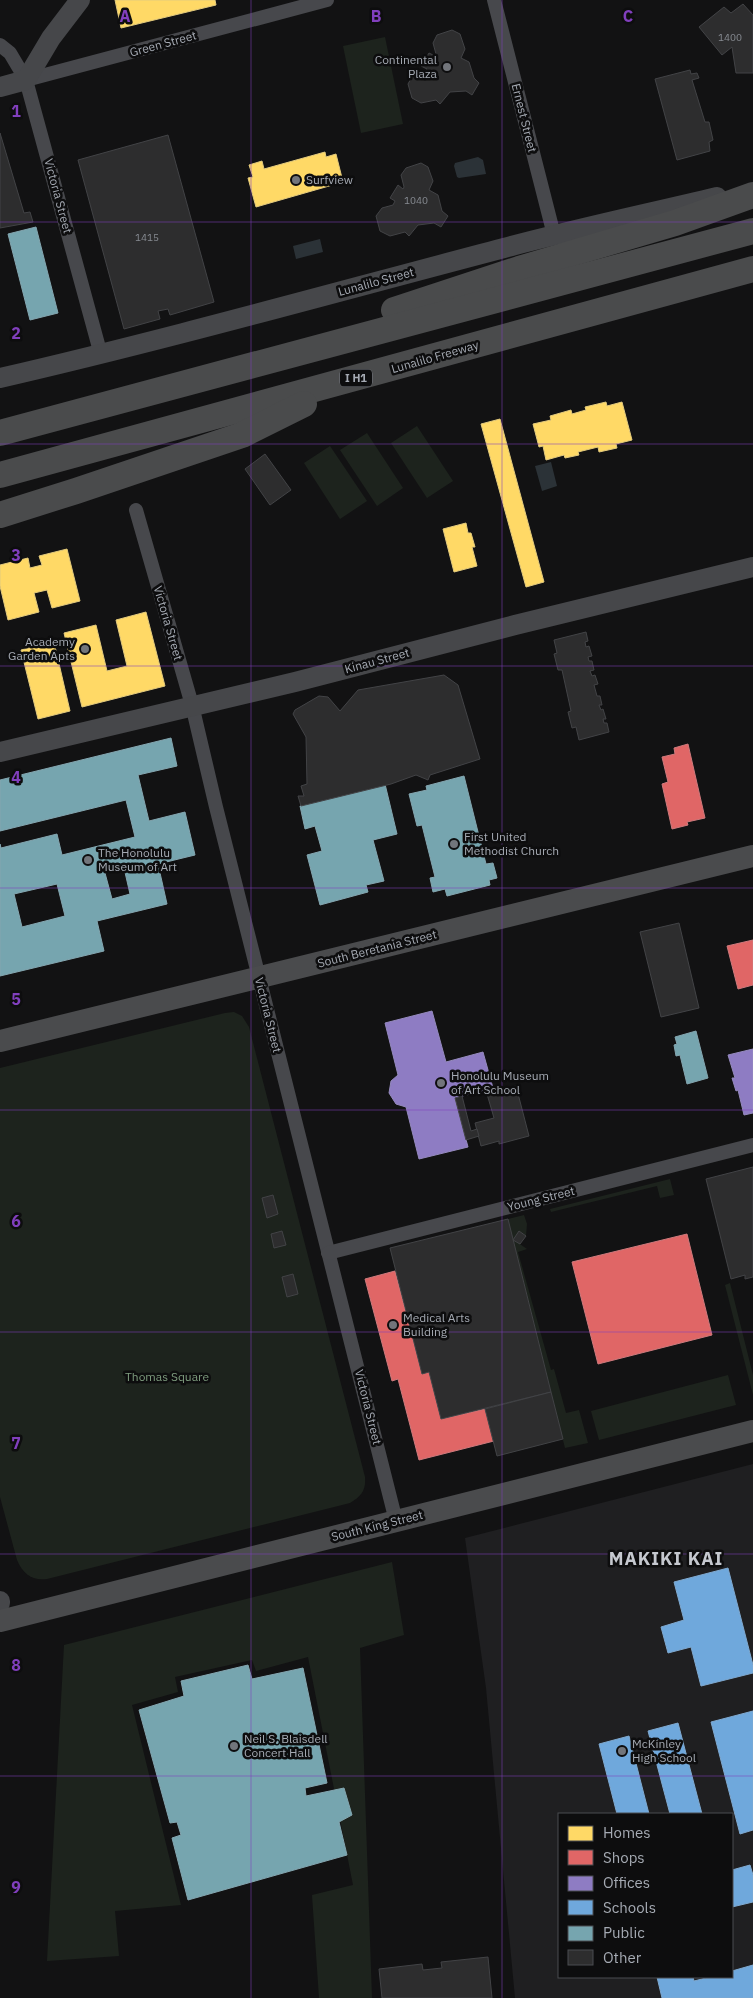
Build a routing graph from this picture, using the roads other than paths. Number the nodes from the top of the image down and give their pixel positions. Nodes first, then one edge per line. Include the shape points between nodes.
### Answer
1 (80, 0) edge
2 (327, 0) edge
3 (494, 0) edge
4 (0, 45) edge
5 (26, 80) junction
6 (0, 87) edge
7 (753, 189) edge
8 (753, 195) edge
9 (753, 231) edge
10 (554, 235) junction
11 (753, 269) edge
12 (100, 355) junction
13 (360, 377) junction
14 (0, 378) edge
15 (110, 404) junction
16 (4, 431) edge
17 (0, 475) edge
18 (136, 510) dead end
19 (0, 515) edge
20 (753, 567) edge
21 (192, 706) junction
22 (0, 752) edge
23 (753, 856) edge
24 (258, 977) junction
25 (0, 1041) edge
26 (753, 1145) edge
27 (328, 1253) junction
28 (753, 1431) edge
29 (396, 1522) junction
30 (0, 1621) edge

1 - 5 main road via 50,38
2 - 5 street, Green Street
3 - 10 street, Ernest Street
4 - 5 street, Victoria Street via 10,53
5 - 6 main road, Green Street
5 - 12 street, Victoria Street
7 - 10 main road, Lunalilo Street
8 - 15 highway via 675,223 519,269
9 - 15 highway
10 - 12 main road, Lunalilo Street
11 - 13 highway, Lunalilo Freeway / I H1
12 - 14 main road, Lunalilo Street
13 - 17 highway, Lunalilo Freeway / I H1
13 - 19 highway via 242,435
15 - 16 highway
18 - 21 street, Victoria Street
20 - 21 main road, Kinau Street
21 - 22 main road, Kinau Street
21 - 24 street, Victoria Street
23 - 24 main road, South Beretania Street
24 - 25 main road, South Beretania Street
24 - 27 street, Victoria Street
26 - 27 street, Young Street
27 - 29 street, Victoria Street
28 - 29 main road, South King Street
29 - 30 main road, South King Street

